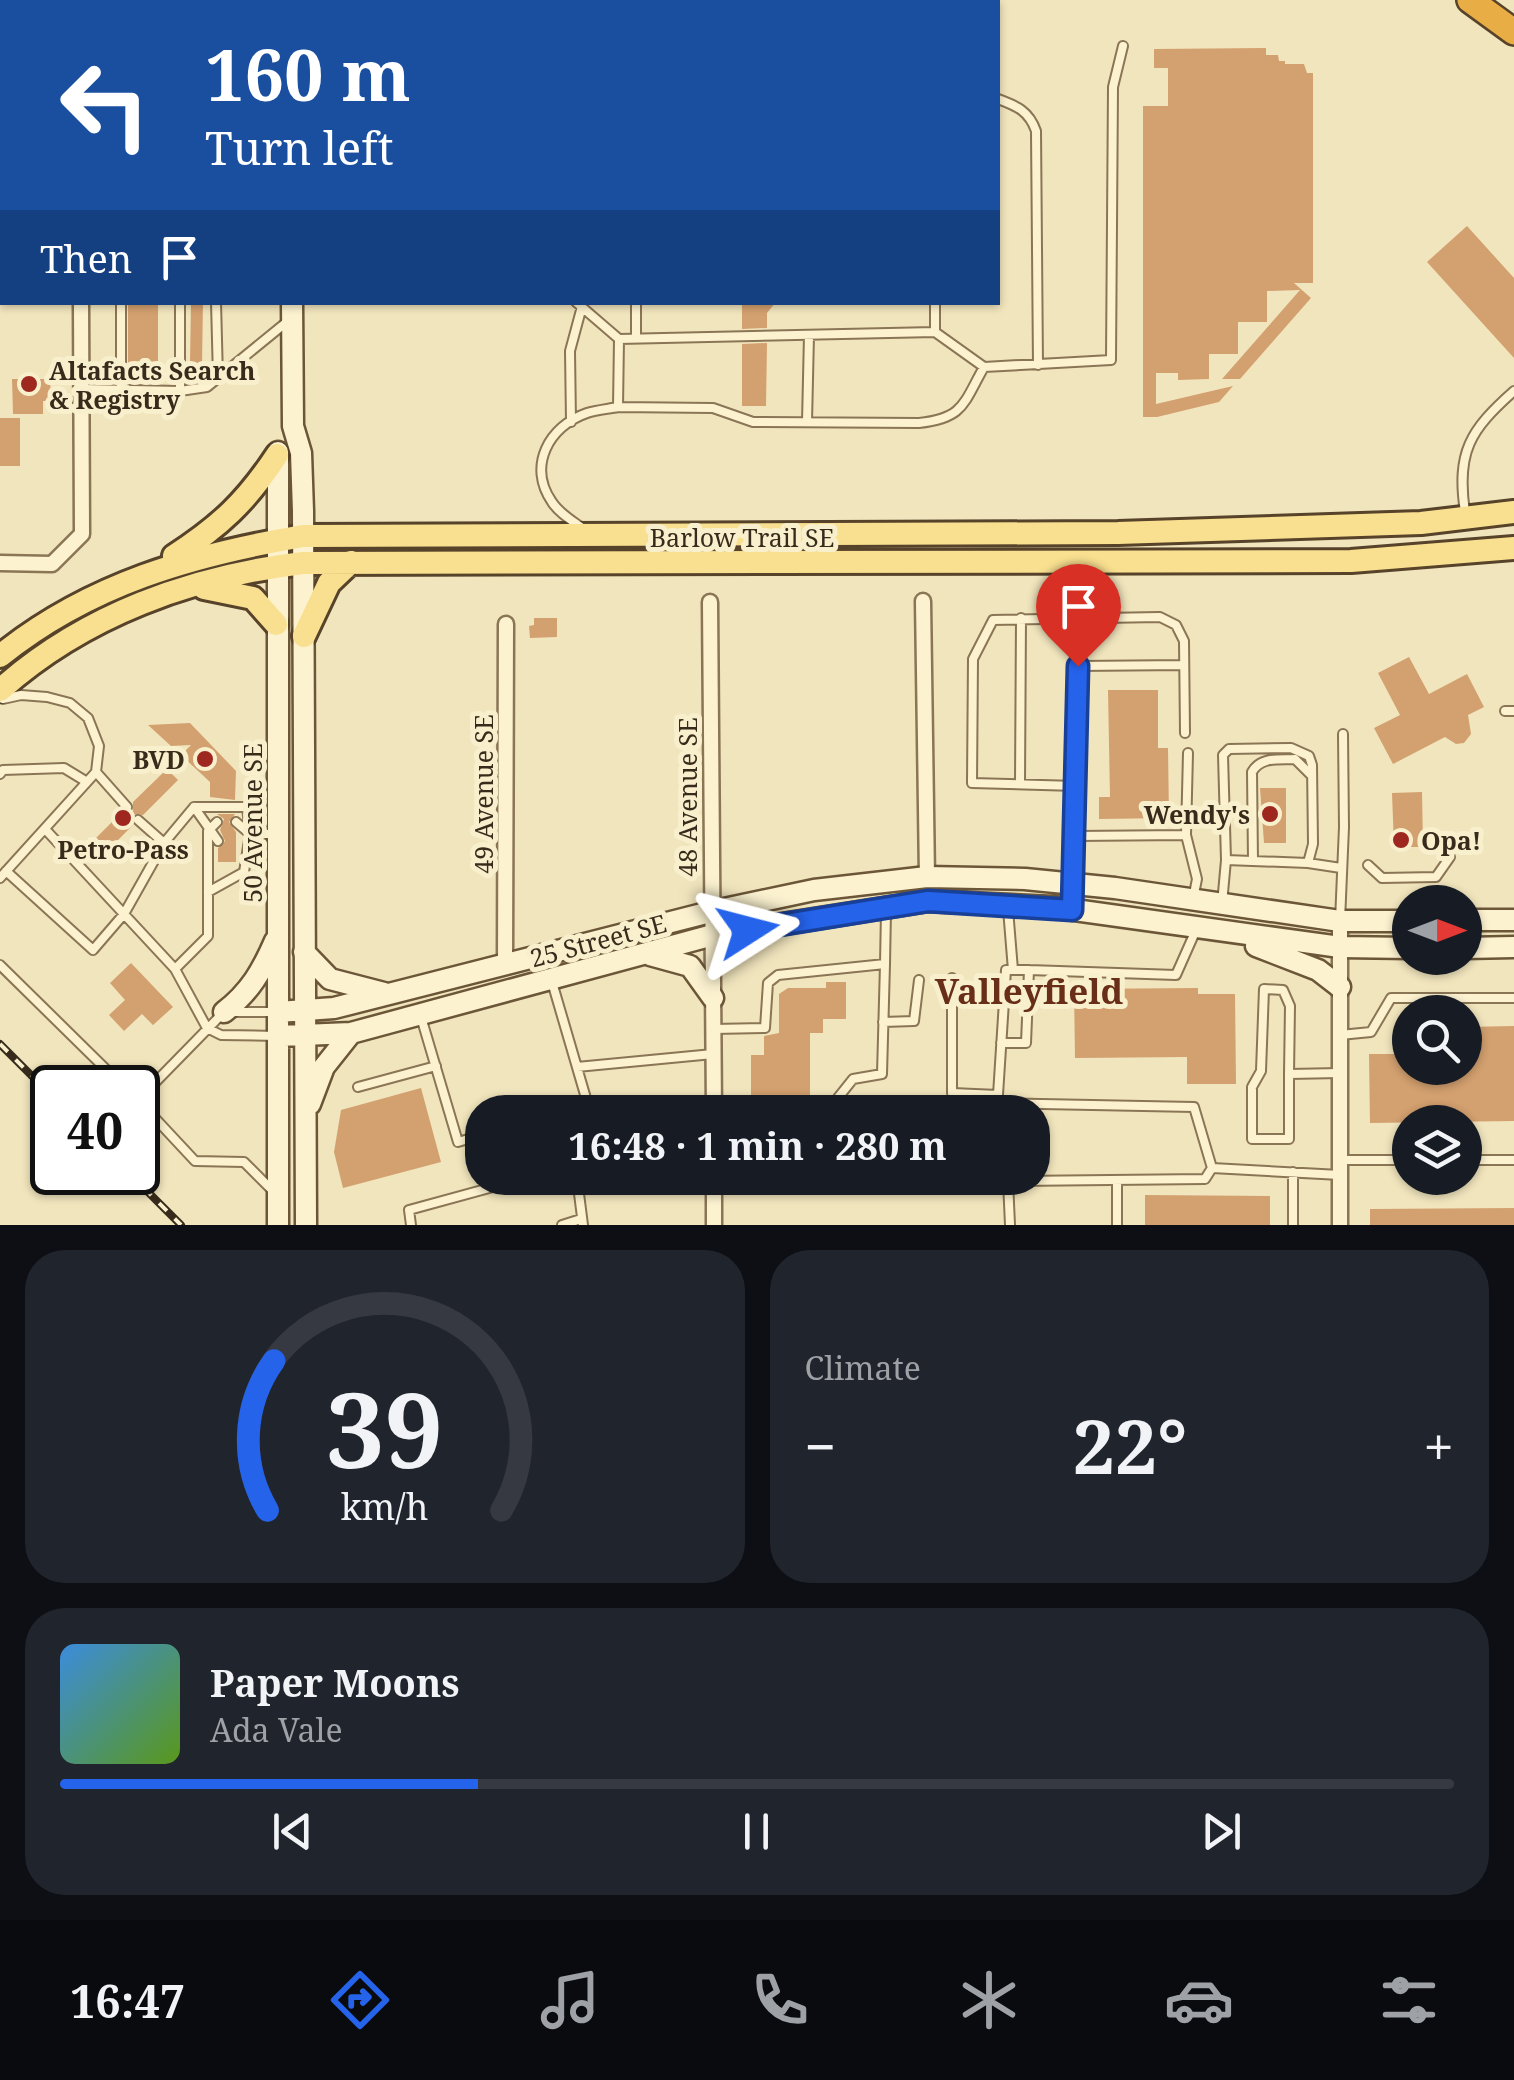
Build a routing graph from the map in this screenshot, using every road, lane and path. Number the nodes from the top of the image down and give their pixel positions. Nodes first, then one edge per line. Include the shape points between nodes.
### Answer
1 (1470, 0) edge
2 (1514, 32) edge
3 (1122, 46) dead end
4 (1000, 100) edge
5 (81, 305) edge
6 (120, 305) edge
7 (180, 305) edge
8 (636, 305) edge
9 (935, 305) edge
10 (216, 306) edge
11 (578, 306) edge
12 (294, 307) edge
13 (191, 308) dead end
14 (203, 308) dead end
15 (180, 326) junction
16 (191, 327) dead end
17 (202, 327) dead end
18 (216, 328) junction
19 (936, 332) junction
20 (809, 334) junction
21 (636, 338) junction
22 (618, 339) junction
23 (180, 344) junction
24 (191, 344) dead end
25 (202, 344) dead end
26 (216, 344) junction
27 (1038, 366) junction
28 (984, 367) junction
29 (218, 378) junction
30 (121, 388) junction
31 (82, 389) junction
32 (1514, 390) edge
33 (180, 391) junction
34 (618, 408) junction
35 (571, 422) junction
36 (808, 422) junction
37 (293, 426) junction
38 (276, 456) junction
39 (1514, 512) edge
40 (1466, 518) junction
41 (589, 534) junction
42 (303, 536) junction
43 (276, 541) junction
44 (1514, 548) edge
45 (350, 562) junction
46 (0, 564) edge
47 (303, 564) junction
48 (276, 566) junction
49 (150, 572) junction
50 (196, 586) junction
51 (710, 602) dead end
52 (923, 602) dead end
53 (1021, 618) junction
54 (276, 624) junction
55 (506, 624) dead end
56 (304, 636) junction
57 (0, 656) edge
58 (1184, 665) junction
59 (0, 690) edge
60 (0, 699) edge
61 (1185, 733) dead end
62 (1343, 734) dead end
63 (1188, 753) dead end
64 (96, 772) junction
65 (0, 774) edge
66 (1312, 776) junction
67 (87, 782) junction
68 (1020, 784) junction
69 (1076, 786) junction
70 (194, 807) junction
71 (127, 808) dead end
72 (138, 820) dead end
73 (218, 822) dead end
74 (236, 822) dead end
75 (44, 829) junction
76 (208, 831) junction
77 (250, 834) junction
78 (277, 834) junction
79 (1186, 834) junction
80 (1074, 836) junction
81 (218, 841) dead end
82 (236, 841) dead end
83 (164, 843) junction
84 (1450, 858) dead end
85 (1226, 860) junction
86 (1253, 861) junction
87 (1308, 863) junction
88 (1368, 866) dead end
89 (1341, 868) junction
90 (3, 874) edge
91 (927, 877) junction
92 (1073, 884) junction
93 (208, 892) junction
94 (1193, 900) junction
95 (1222, 904) junction
96 (1007, 905) junction
97 (886, 908) junction
98 (1072, 910) junction
99 (710, 912) junction
100 (124, 914) junction
101 (1392, 920) edge
102 (1482, 920) edge
103 (1514, 920) edge
104 (1340, 921) junction
105 (1196, 929) junction
106 (278, 935) junction
107 (713, 935) junction
108 (1237, 935) junction
109 (1340, 947) junction
110 (1514, 947) edge
111 (1392, 948) edge
112 (1482, 948) edge
113 (304, 952) junction
114 (642, 954) junction
115 (0, 964) edge
116 (884, 964) junction
117 (505, 965) junction
118 (175, 970) junction
119 (1013, 970) junction
120 (1030, 970) junction
121 (551, 978) junction
122 (952, 978) dead end
123 (919, 980) dead end
124 (1340, 987) junction
125 (391, 994) junction
126 (713, 998) junction
127 (1514, 998) edge
128 (224, 1012) junction
129 (278, 1012) junction
130 (304, 1012) junction
131 (420, 1014) junction
132 (884, 1022) junction
133 (206, 1028) junction
134 (713, 1028) junction
135 (351, 1033) junction
136 (1340, 1035) junction
137 (278, 1036) junction
138 (304, 1036) junction
139 (1001, 1043) junction
140 (713, 1054) junction
141 (101, 1065) edge
142 (436, 1066) junction
143 (577, 1067) junction
144 (1340, 1073) junction
145 (1289, 1074) junction
146 (160, 1077) edge
147 (358, 1087) dead end
148 (998, 1094) junction
149 (585, 1095) edge
150 (714, 1095) edge
151 (840, 1095) edge
152 (304, 1120) junction
153 (160, 1124) edge
154 (465, 1140) edge
155 (1482, 1160) edge
156 (1514, 1160) edge
157 (1392, 1162) edge
158 (1340, 1167) junction
159 (1212, 1168) junction
160 (1293, 1172) junction
161 (1116, 1180) junction
162 (465, 1195) edge
163 (579, 1195) edge
164 (714, 1195) edge
165 (277, 1196) junction
166 (582, 1222) edge
167 (278, 1225) edge
168 (306, 1225) edge
169 (411, 1225) edge
170 (562, 1225) edge
171 (714, 1225) edge
172 (1010, 1225) edge
173 (1118, 1225) edge
174 (1293, 1225) edge
175 (1340, 1225) edge

1 - 2 highway
3 - 27 lane via 1113,87 1110,360
4 - 27 lane via 1031,117 1036,131
5 - 31 street
6 - 30 lane
7 - 13 lane
7 - 15 lane
8 - 21 lane
9 - 19 lane
10 - 14 lane
10 - 18 lane
11 - 22 lane
11 - 35 lane via 570,351
12 - 29 lane
12 - 37 street, 50 Avenue SE
15 - 16 lane
15 - 23 lane
17 - 18 lane
18 - 26 lane
19 - 20 lane
19 - 28 lane
20 - 21 lane
20 - 36 lane
21 - 22 lane
22 - 34 lane
23 - 24 lane
23 - 33 lane
25 - 26 lane
26 - 29 lane
27 - 28 lane
28 - 36 lane via 959,409 944,420
29 - 33 lane
30 - 31 lane
30 - 33 lane
31 - 46 street via 82,534 52,564
32 - 40 lane via 1465,450
34 - 35 lane
34 - 36 lane via 713,408 753,422
35 - 41 lane via 554,432 543,452 542,477 548,498
37 - 38 street, 50 Avenue SE
37 - 42 street, 50 Avenue SE via 301,453
38 - 43 street, 50 Avenue SE
38 - 49 main road via 229,517
39 - 40 main road, Barlow Trail SE
40 - 41 main road, Barlow Trail SE via 1118,533
41 - 42 main road, Barlow Trail SE
42 - 43 main road, Barlow Trail SE
42 - 47 street, 50 Avenue SE
43 - 48 street, 50 Avenue SE
43 - 49 main road, Barlow Trail SE
44 - 45 main road, Barlow Trail SE via 1332,562
45 - 47 main road, Barlow Trail SE
45 - 56 main road via 329,583
47 - 48 main road, Barlow Trail SE
47 - 56 street, 50 Avenue SE
48 - 50 main road, Barlow Trail SE
48 - 54 street, 50 Avenue SE
49 - 57 main road, Barlow Trail SE via 62,612
50 - 54 main road via 252,598
50 - 59 main road, Barlow Trail SE via 102,620 30,663
51 - 99 street, 48 Avenue SE
52 - 91 street
53 - 58 lane via 1160,617 1176,625 1184,641
53 - 68 lane
53 - 68 lane via 993,620 972,658 972,783
54 - 78 street, 50 Avenue SE
55 - 117 street, 49 Avenue SE
56 - 113 street, 50 Avenue SE
58 - 61 lane
58 - 69 lane via 1078,666
60 - 64 lane via 70,703 88,718 99,746
62 - 89 lane
63 - 79 lane
64 - 67 lane
64 - 71 lane
65 - 67 lane via 64,768
66 - 85 lane via 1309,756 1292,748 1229,749 1223,755
66 - 86 lane via 1296,759 1256,765
66 - 87 lane
67 - 75 lane
68 - 69 lane
69 - 80 lane
70 - 76 lane
70 - 77 lane via 247,807
70 - 83 lane
72 - 83 lane
73 - 76 lane
74 - 77 lane
75 - 90 lane
75 - 100 lane
76 - 81 lane
76 - 93 lane
77 - 78 lane
77 - 82 lane
77 - 93 lane via 244,872
78 - 106 street, 50 Avenue SE
79 - 80 lane
79 - 94 lane via 1197,879
80 - 92 lane
83 - 100 lane
84 - 88 lane via 1436,877 1382,878
85 - 86 lane
85 - 95 lane
86 - 87 lane
87 - 89 lane
89 - 104 lane
90 - 100 lane via 93,950
91 - 92 street, 25 Street SE
91 - 99 street, 25 Street SE via 814,890
92 - 94 street, 25 Street SE
92 - 98 street
93 - 118 lane via 208,936
94 - 95 street, 25 Street SE
95 - 104 street, 25 Street SE
96 - 97 street, 25 Street SE via 928,901
96 - 98 street, 25 Street SE
96 - 119 lane
97 - 107 street, 25 Street SE
97 - 116 lane
98 - 105 street, 25 Street SE
99 - 107 street, 48 Avenue SE
99 - 117 street, 25 Street SE
100 - 118 lane
101 - 104 street, 25 Street SE
102 - 103 street
104 - 109 street
105 - 108 street, 25 Street SE
105 - 120 lane via 1176,975
106 - 128 street via 255,981
106 - 129 street, 50 Avenue SE
107 - 114 street, 25 Street SE
107 - 126 street, 48 Avenue SE
108 - 109 street, 25 Street SE
108 - 124 street via 1318,970
109 - 111 street, 25 Street SE
109 - 124 street
110 - 112 street
113 - 125 street via 330,978
113 - 130 street, 50 Avenue SE
114 - 121 street, 25 Street SE
114 - 126 street via 690,966
115 - 141 lane
116 - 132 lane
116 - 134 lane via 778,975 768,982 765,1028
117 - 125 street, 25 Street SE
118 - 133 lane
119 - 120 lane
119 - 139 lane via 1006,970
120 - 139 lane via 1026,1043
121 - 131 street, 25 Street SE
121 - 143 lane
122 - 148 lane via 952,1093
123 - 132 lane via 914,1022
124 - 136 street
125 - 130 street, 25 Street SE
126 - 134 street, 48 Avenue SE
127 - 136 lane via 1391,998 1372,1032
128 - 129 lane
128 - 133 lane
129 - 130 street, 25 Street SE
129 - 137 street, 50 Avenue SE
130 - 138 street, 50 Avenue SE
131 - 135 street, 25 Street SE
131 - 142 lane
132 - 151 lane via 882,1074 853,1079
133 - 137 lane
133 - 146 lane
134 - 140 street, 48 Avenue SE
135 - 138 street, 25 Street SE
135 - 152 street via 324,1067
136 - 144 street
137 - 138 street, 25 Street SE
137 - 165 street, 50 Avenue SE
138 - 152 street, 50 Avenue SE
139 - 148 lane
140 - 143 lane
140 - 150 street, 48 Avenue SE
142 - 147 lane
142 - 154 lane via 458,1142
143 - 149 lane
144 - 145 lane
144 - 158 street
145 - 145 lane via 1290,1006 1283,990 1264,989 1252,1139 1289,1139
148 - 159 lane via 997,1103 1194,1107
152 - 168 street, 50 Avenue SE
153 - 165 lane via 195,1161 244,1162
155 - 156 lane
157 - 158 lane
158 - 160 lane
158 - 175 street
159 - 160 lane
159 - 161 lane via 1204,1179
160 - 174 lane
161 - 172 lane via 1008,1181
161 - 173 lane
162 - 169 lane via 408,1210
163 - 166 lane
164 - 171 street
165 - 167 street, 50 Avenue SE
166 - 170 lane

